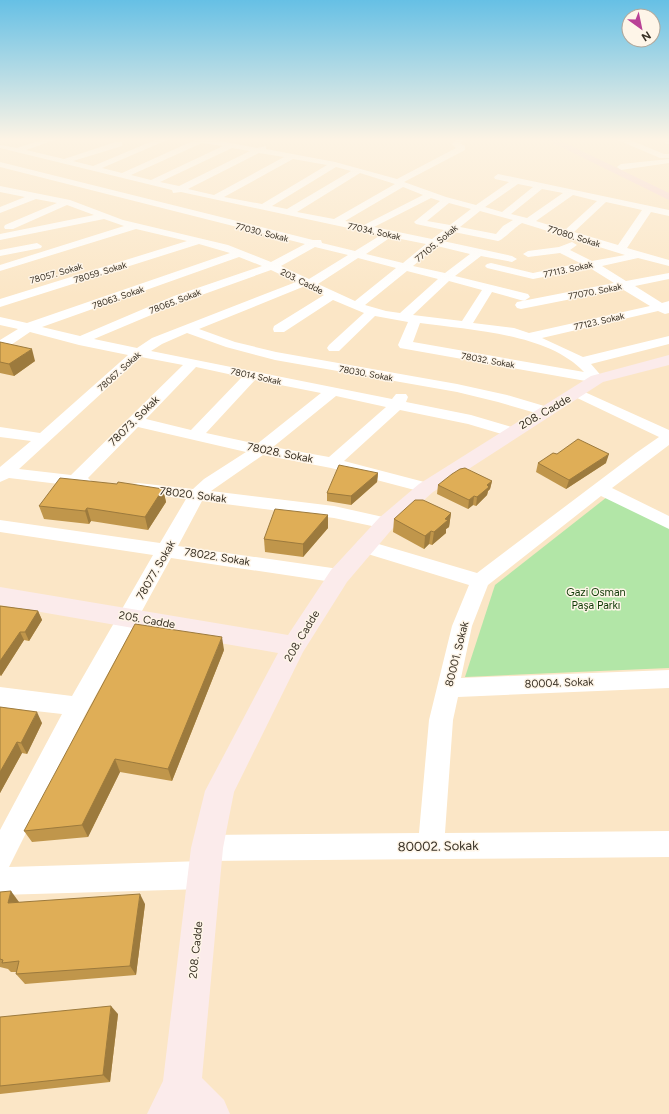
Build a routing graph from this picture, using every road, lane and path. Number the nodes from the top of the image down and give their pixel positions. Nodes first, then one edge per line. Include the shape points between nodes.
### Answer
1 (12, 192) edge
2 (107, 192) edge
3 (175, 192) edge
4 (189, 192) edge
5 (226, 192) edge
6 (290, 192) edge
7 (323, 192) edge
8 (387, 192) edge
9 (425, 192) edge
10 (501, 192) edge
11 (532, 192) edge
12 (566, 192) edge
13 (659, 192) edge
14 (570, 193) junction
15 (245, 194) dead end
16 (431, 194) junction
17 (36, 196) junction
18 (669, 197) edge
19 (215, 198) junction
20 (604, 199) junction
21 (447, 200) junction
22 (232, 201) junction
23 (67, 202) junction
24 (149, 203) junction
25 (135, 208) dead end
26 (263, 208) junction
27 (478, 208) junction
28 (648, 209) junction
29 (0, 210) edge
30 (121, 212) dead end
31 (288, 213) junction
32 (669, 213) edge
33 (504, 214) junction
34 (106, 217) junction
35 (525, 220) junction
36 (136, 226) junction
37 (334, 229) junction
38 (364, 229) junction
39 (452, 229) junction
40 (0, 231) edge
41 (389, 234) junction
42 (566, 234) junction
43 (181, 236) junction
44 (0, 237) edge
45 (587, 240) junction
46 (199, 241) junction
47 (313, 244) junction
48 (433, 244) junction
49 (70, 245) junction
50 (561, 250) junction
51 (620, 250) junction
52 (0, 253) edge
53 (240, 253) junction
54 (478, 253) junction
55 (528, 254) dead end
56 (355, 255) junction
57 (638, 255) junction
58 (512, 259) dead end
59 (468, 261) junction
60 (669, 263) edge
61 (590, 264) junction
62 (83, 266) dead end
63 (272, 266) junction
64 (0, 268) edge
65 (406, 268) junction
66 (533, 276) junction
67 (669, 276) edge
68 (446, 278) junction
69 (307, 283) junction
70 (625, 286) junction
71 (489, 288) junction
72 (332, 295) junction
73 (523, 301) junction
74 (0, 303) edge
75 (356, 306) junction
76 (666, 308) edge
77 (373, 311) junction
78 (402, 318) junction
79 (415, 320) junction
80 (0, 321) edge
81 (465, 326) junction
82 (29, 327) junction
83 (279, 328) dead end
84 (188, 329) junction
85 (514, 332) junction
86 (528, 337) junction
87 (669, 340) edge
88 (79, 341) junction
89 (0, 346) edge
90 (334, 348) dead end
91 (138, 353) junction
92 (669, 360) edge
93 (193, 363) junction
94 (251, 375) junction
95 (585, 378) junction
96 (409, 380) junction
97 (332, 392) junction
98 (397, 405) junction
99 (546, 411) junction
100 (134, 421) junction
101 (0, 432) edge
102 (512, 432) junction
103 (195, 435) junction
104 (669, 437) edge
105 (44, 438) junction
106 (260, 450) junction
107 (332, 463) junction
108 (2, 474) edge
109 (75, 480) junction
110 (98, 483) edge
111 (120, 486) edge
112 (426, 488) junction
113 (601, 489) junction
114 (197, 495) junction
115 (386, 523) junction
116 (669, 523) edge
117 (0, 526) edge
118 (366, 546) junction
119 (167, 550) junction
120 (339, 576) junction
121 (480, 581) junction
122 (0, 596) edge
123 (128, 617) junction
124 (294, 646) junction
125 (669, 679) edge
126 (448, 688) junction
127 (0, 697) edge
128 (78, 706) junction
129 (669, 844) edge
130 (430, 846) junction
131 (207, 848) junction
132 (0, 857) edge
133 (203, 875) junction
134 (0, 881) edge
135 (175, 1100) edge
136 (210, 1114) edge

1 - 17 street, 203. Cadde
2 - 24 street, 77030. Sokak
3 - 24 street
4 - 19 street, 77034. Sokak
5 - 19 street
6 - 26 street
7 - 31 street
8 - 37 street, 78065. Sokak
9 - 16 street, 77080. Sokak
10 - 27 street, 77105. Sokak
11 - 33 street
12 - 14 street
13 - 18 main road
14 - 20 street
14 - 35 street
15 - 22 street
16 - 21 street, 77080. Sokak
16 - 38 street
17 - 23 street, 203. Cadde
17 - 29 street
19 - 22 street, 77034. Sokak
20 - 28 street
20 - 42 street
21 - 27 street, 77080. Sokak
21 - 39 street via 419,222
22 - 26 street, 77034. Sokak
23 - 34 street, 203. Cadde
23 - 40 street
24 - 25 street
24 - 47 street, 77030. Sokak
26 - 31 street, 77034. Sokak
27 - 33 street, 77080. Sokak
27 - 39 street, 77105. Sokak
28 - 32 street
28 - 51 street
30 - 34 street
31 - 37 street, 77034. Sokak
33 - 35 street, 77080. Sokak
34 - 36 street, 203. Cadde
34 - 44 street
35 - 39 street via 507,228 498,238
35 - 42 street, 77080. Sokak
36 - 43 street, 203. Cadde
36 - 49 street
37 - 38 street, 77034. Sokak
37 - 47 street, 78065. Sokak
38 - 41 street, 77034. Sokak
39 - 48 street, 77105. Sokak
41 - 48 street, 77034. Sokak
41 - 56 street, 78067. Sokak
42 - 45 street, 77080. Sokak
43 - 46 street, 203. Cadde
43 - 62 street, 78057. Sokak
45 - 50 street
45 - 51 street, 77080. Sokak
46 - 53 street, 203. Cadde
46 - 74 street, 78059. Sokak
47 - 56 street, 77030. Sokak
47 - 63 street, 78065. Sokak
48 - 54 street, 77034. Sokak
48 - 65 street, 77105. Sokak
49 - 52 street via 44,244
49 - 64 street
50 - 55 street
50 - 61 street
51 - 57 street, 77080. Sokak
53 - 63 street, 203. Cadde
53 - 82 street, 78063. Sokak
54 - 58 street, 77034. Sokak
54 - 59 street
56 - 65 street, 77030. Sokak
56 - 69 street, 78067. Sokak
57 - 60 street, 77080. Sokak
57 - 61 street, 77113. Sokak
59 - 66 street
59 - 68 street
61 - 66 street, 77113. Sokak
61 - 70 street
63 - 69 street, 203. Cadde
63 - 88 street, 78065. Sokak via 178,299
65 - 68 street, 77030. Sokak
65 - 75 street, 77105. Sokak
66 - 73 street, 77113. Sokak
67 - 70 street, 77070. Sokak
68 - 71 street, 77030. Sokak
68 - 78 street
69 - 72 street, 203. Cadde
69 - 84 street, 78067. Sokak
70 - 73 street, 77070. Sokak
70 - 76 street
71 - 73 street, 77030. Sokak
71 - 81 street
72 - 75 street, 203. Cadde
72 - 83 street
73 - 85 street, 77113. Sokak
75 - 77 street, 203. Cadde
76 - 86 street, 77123. Sokak
77 - 78 street, 203. Cadde
77 - 90 street
78 - 79 street, 203. Cadde
79 - 81 street, 203. Cadde
79 - 95 street, 78032. Sokak via 405,345
80 - 82 street, 78014 Sokak
81 - 85 street, 203. Cadde
82 - 88 street, 78014 Sokak
82 - 89 street, 78063. Sokak
84 - 91 street, 78067. Sokak via 157,341
84 - 96 street, 78030. Sokak via 220,343 276,358
85 - 86 street, 203. Cadde
86 - 95 street, 203. Cadde via 541,341
87 - 95 street
88 - 91 street, 78014 Sokak
91 - 93 street, 78014 Sokak
91 - 105 street, 78067. Sokak
92 - 95 street, 208. Cadde
93 - 94 street, 78014 Sokak
93 - 100 street, 78073. Sokak
94 - 97 street, 78014 Sokak
94 - 103 street
95 - 99 street, 208. Cadde
95 - 104 street
96 - 98 street
96 - 99 street, 78030. Sokak via 515,401
97 - 98 street, 78014 Sokak
97 - 106 street, 78077. Sokak
98 - 102 street, 78014 Sokak via 471,420
98 - 107 street
99 - 102 street, 208. Cadde
100 - 103 street, 78028. Sokak
100 - 109 street, 78073. Sokak
101 - 105 street
102 - 112 street, 208. Cadde
103 - 106 street, 78028. Sokak
104 - 113 street
105 - 108 street, 78067. Sokak
106 - 107 street, 78028. Sokak
106 - 114 street, 78077. Sokak via 210,483
107 - 112 street, 78028. Sokak
108 - 109 street
109 - 110 street
111 - 114 street, 78020. Sokak
112 - 115 street, 208. Cadde
113 - 116 street
113 - 121 street
114 - 115 street, 78020. Sokak via 334,512
114 - 119 street, 78077. Sokak
115 - 118 street, 208. Cadde
117 - 119 street, 78022. Sokak
118 - 120 street, 208. Cadde
118 - 121 street
119 - 120 street, 78022. Sokak
119 - 123 street, 78077. Sokak
120 - 124 street, 208. Cadde
121 - 126 street, 80001. Sokak via 462,626
122 - 123 street, 205. Cadde
123 - 124 street, 205. Cadde
123 - 128 street, 78077. Sokak
124 - 131 street, 208. Cadde via 220,791
125 - 126 street, 80004. Sokak
126 - 130 street, 80001. Sokak via 441,720
127 - 128 street
128 - 132 street, 78077. Sokak
129 - 130 street, 80002. Sokak
130 - 131 street, 80002. Sokak
131 - 133 street, 208. Cadde
133 - 134 street
133 - 135 street, 208. Cadde
135 - 136 street

